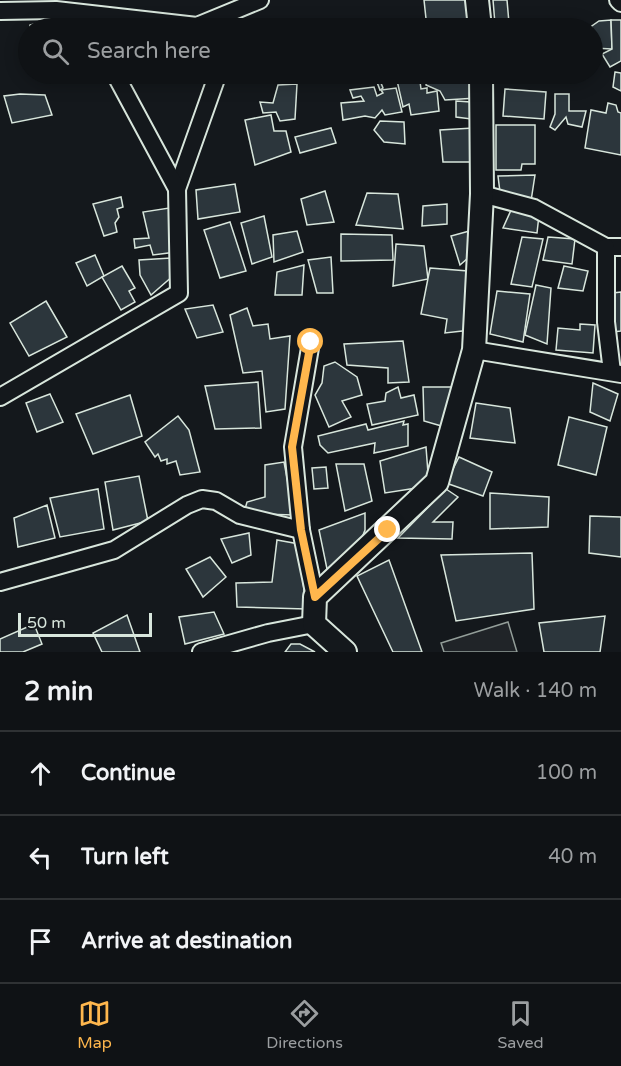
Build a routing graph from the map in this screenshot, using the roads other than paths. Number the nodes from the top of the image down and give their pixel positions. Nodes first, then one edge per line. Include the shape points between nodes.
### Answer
1 (260, 0) edge
2 (477, 0) edge
3 (56, 5) edge
4 (0, 11) edge
5 (87, 12) junction
6 (90, 18) edge
7 (131, 18) edge
8 (218, 18) edge
9 (479, 18) edge
10 (120, 84) edge
11 (214, 84) edge
12 (481, 84) edge
13 (177, 189) junction
14 (482, 194) junction
15 (614, 247) edge
16 (311, 342) dead end
17 (474, 350) junction
18 (616, 373) edge
19 (0, 397) edge
20 (301, 530) junction
21 (0, 582) edge
22 (315, 597) junction
23 (314, 624) junction
24 (201, 652) edge
25 (345, 652) edge

1 - 8 street
2 - 9 street
3 - 4 street
3 - 5 street
5 - 6 street
5 - 7 street
10 - 13 street
11 - 13 street
12 - 14 street
13 - 19 street via 179,293
14 - 15 street via 534,208
14 - 17 street
15 - 18 street via 606,322
16 - 20 street via 292,447
17 - 18 street
17 - 22 street via 437,482
20 - 21 street via 240,515 216,501 202,499 114,550
20 - 22 street
22 - 23 street
23 - 24 street
23 - 25 street

